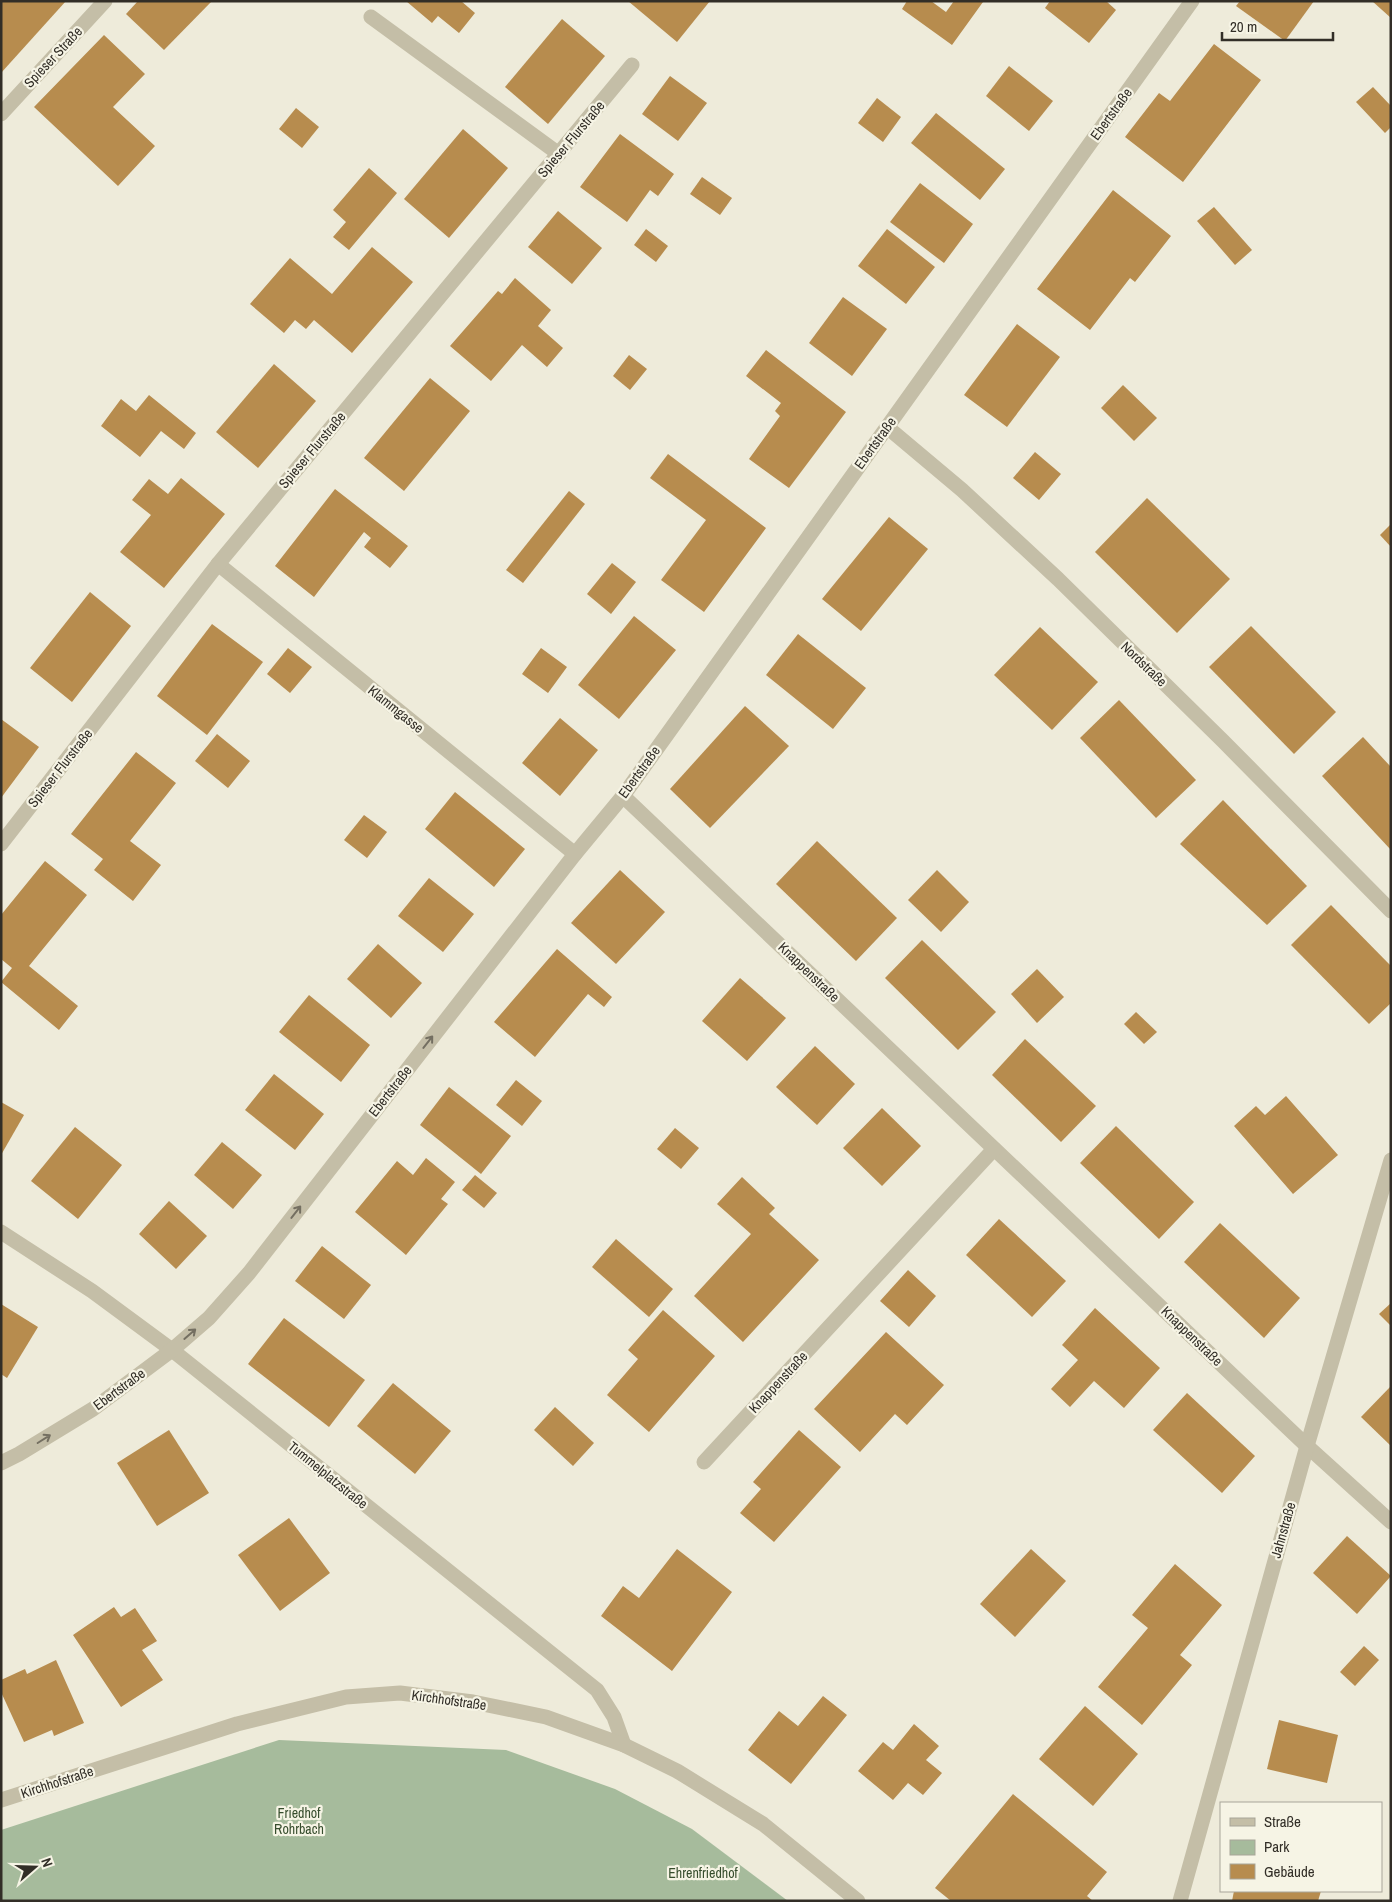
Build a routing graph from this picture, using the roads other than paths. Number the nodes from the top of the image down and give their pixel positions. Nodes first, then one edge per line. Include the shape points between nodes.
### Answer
1 (105, 1) edge
2 (1192, 1) edge
3 (371, 17) dead end
4 (632, 65) dead end
5 (1, 114) edge
6 (559, 154) junction
7 (887, 427) junction
8 (218, 564) junction
9 (623, 796) junction
10 (1, 844) edge
11 (575, 854) junction
12 (1391, 911) edge
13 (994, 1149) junction
14 (1391, 1160) edge
15 (1, 1232) edge
16 (172, 1350) junction
17 (1307, 1446) junction
18 (704, 1462) dead end
19 (1, 1463) edge
20 (1391, 1522) edge
21 (624, 1745) junction
22 (1, 1800) edge
23 (858, 1901) edge
24 (1180, 1901) edge

1 - 5 street, Spieser Straße
2 - 7 street, Ebertstraße
3 - 6 street
4 - 6 street, Spieser Flurstraße
6 - 8 street, Spieser Flurstraße
7 - 9 street, Ebertstraße
7 - 12 street, Nordstraße via 962,490 1058,580
8 - 10 street, Spieser Flurstraße
8 - 11 street, Klammgasse
9 - 11 street, Ebertstraße
9 - 13 street, Knappenstraße
16 -> 11 street, Ebertstraße via 209,1318 249,1272
13 - 17 street, Knappenstraße
13 - 18 street, Knappenstraße
14 - 17 street, Jahnstraße
15 - 16 street, Tummelplatzstraße via 92,1291
19 -> 16 street, Ebertstraße via 93,1408
16 - 21 street, Tummelplatzstraße via 598,1690 614,1717
17 - 20 street, Knappenstraße
17 - 24 street, Jahnstraße
21 - 22 street, Kirchhofstraße via 546,1716 473,1702 400,1693 346,1697 238,1724
21 - 23 street, Kirchhofstraße via 677,1771 763,1824

